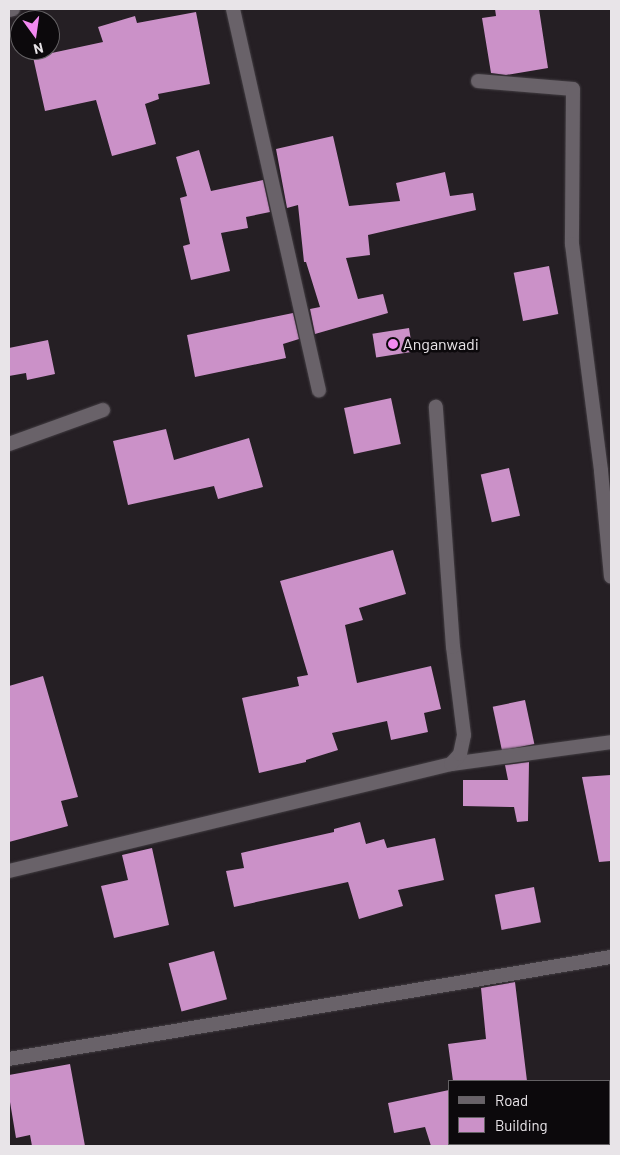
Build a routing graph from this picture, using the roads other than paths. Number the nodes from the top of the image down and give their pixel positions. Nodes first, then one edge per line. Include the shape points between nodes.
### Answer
1 (13, 9) edge
2 (234, 9) edge
3 (9, 10) edge
4 (478, 81) dead end
5 (318, 390) dead end
6 (436, 407) dead end
7 (103, 410) dead end
8 (9, 444) edge
9 (611, 577) edge
10 (611, 742) edge
11 (452, 764) junction
12 (9, 871) edge
13 (611, 957) edge
14 (9, 1059) edge

1 - 3 street
2 - 5 street
4 - 9 street via 573,89 572,244
6 - 11 street via 453,647 464,735 460,754
7 - 8 street
10 - 11 street
11 - 12 street
13 - 14 street

